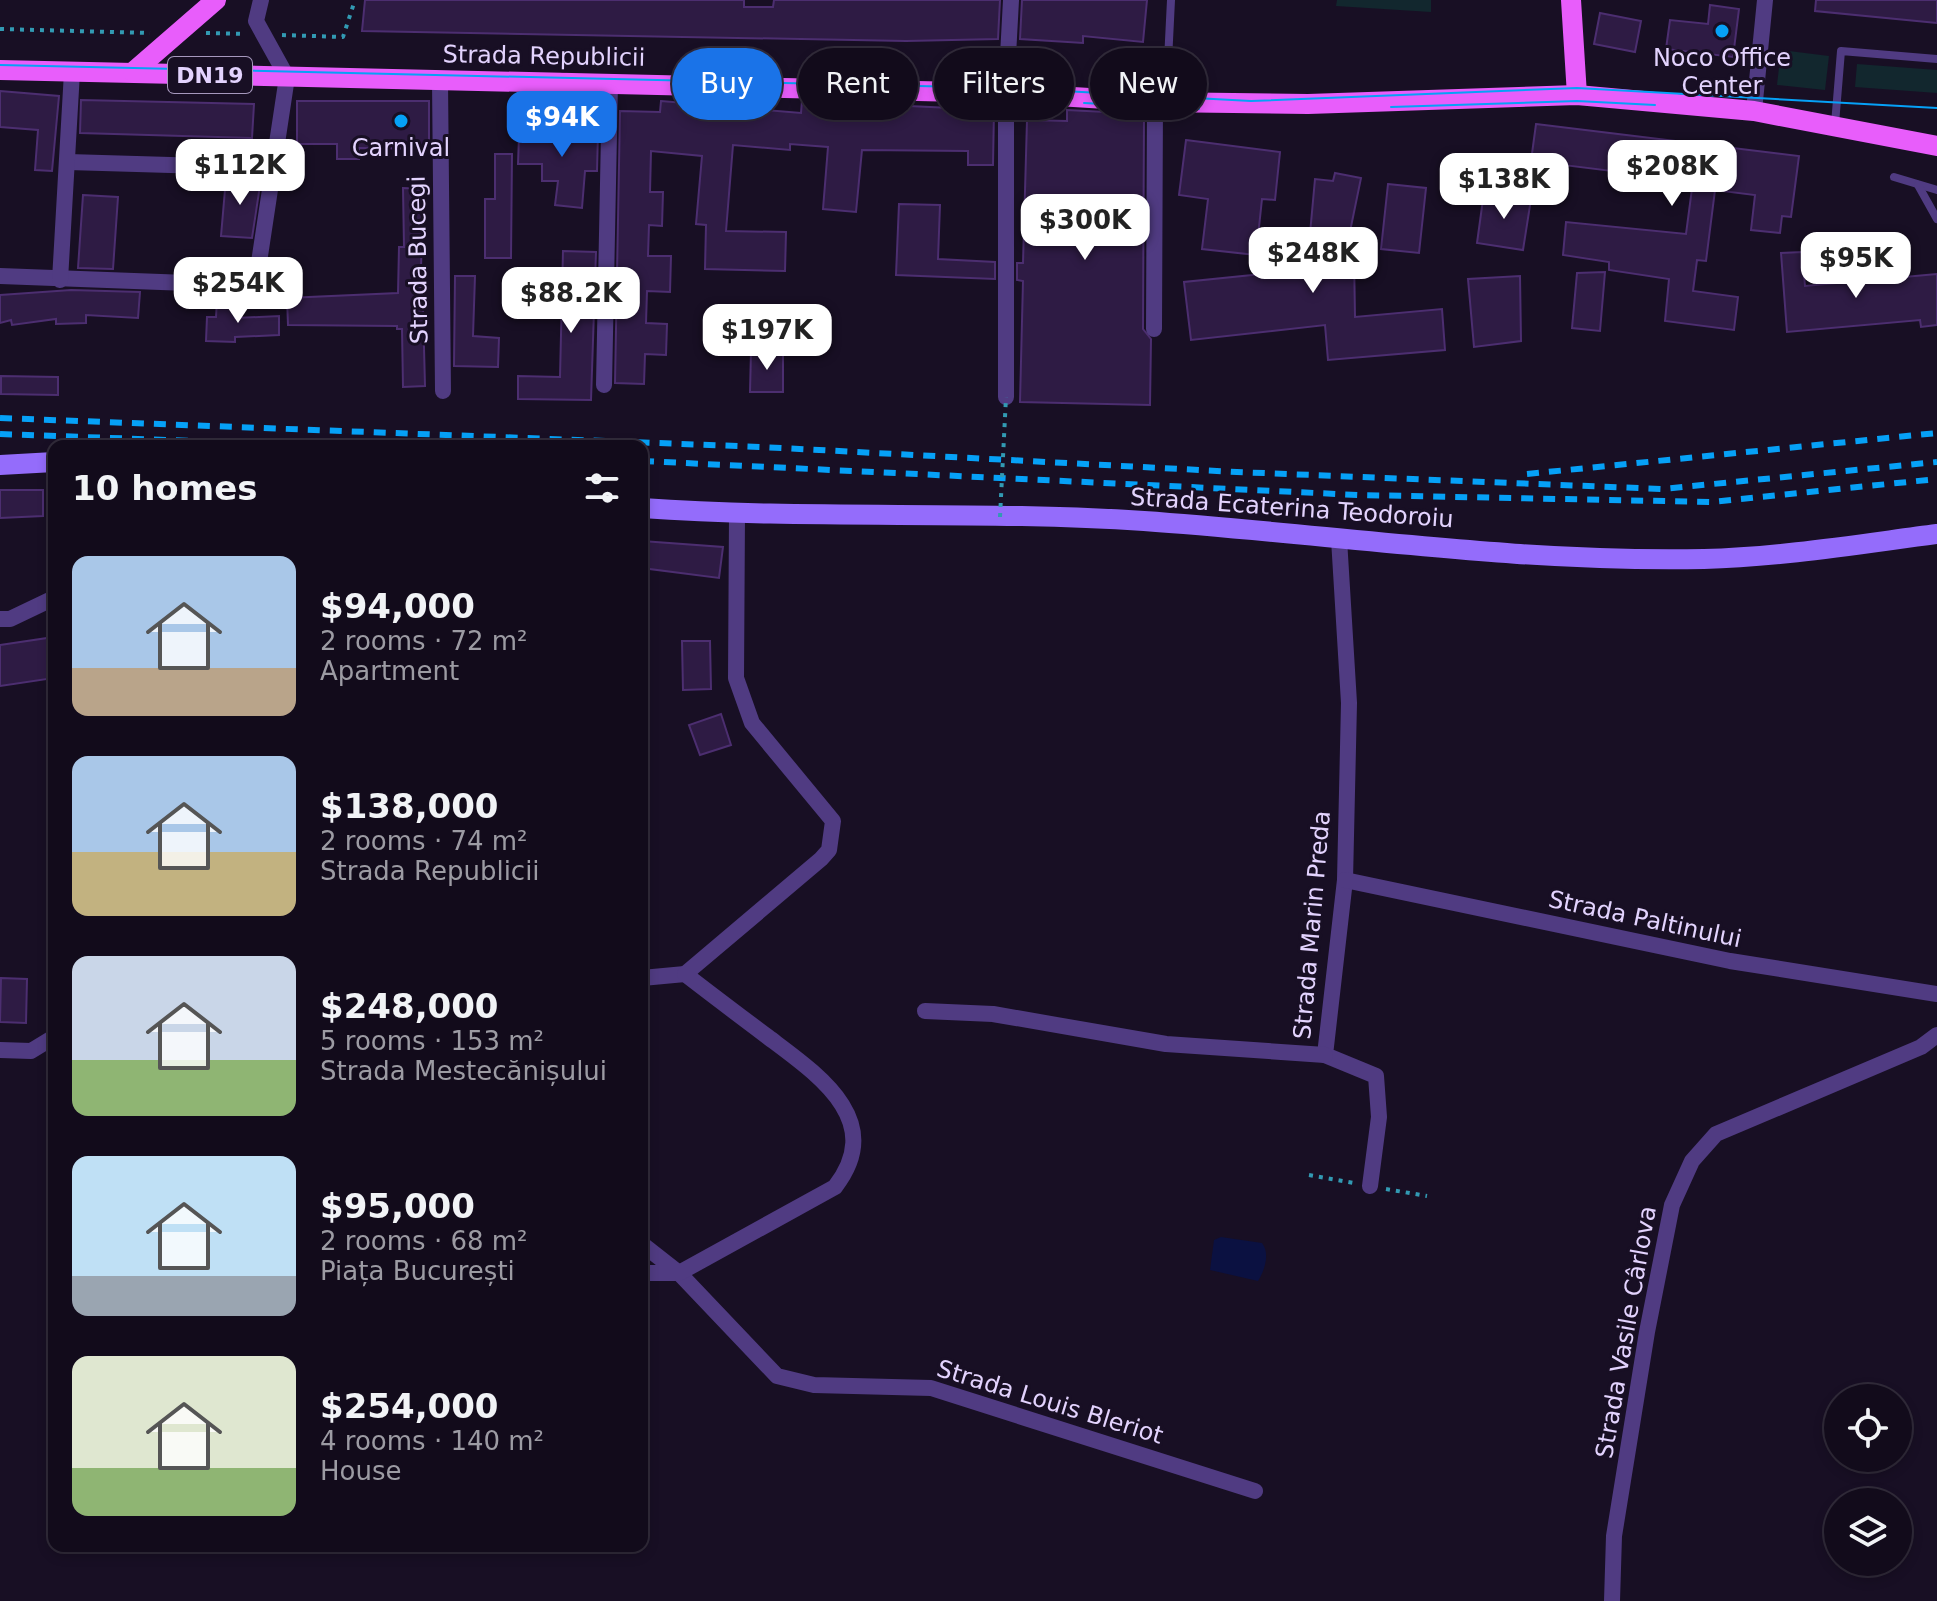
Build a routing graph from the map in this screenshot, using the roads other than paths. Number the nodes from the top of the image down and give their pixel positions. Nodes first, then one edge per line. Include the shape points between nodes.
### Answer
1 (216, 0) edge
2 (261, 0) edge
3 (1011, 0) edge
4 (1171, 0) edge
5 (1571, 0) edge
6 (1765, 0) edge
7 (1008, 48) edge
8 (1166, 48) edge
9 (1937, 59) edge
10 (0, 70) edge
11 (72, 72) junction
12 (133, 72) junction
13 (287, 77) junction
14 (440, 81) junction
15 (610, 83) junction
16 (934, 91) edge
17 (1577, 95) junction
18 (1207, 103) edge
19 (1754, 111) junction
20 (1006, 120) edge
21 (1160, 120) edge
22 (1843, 131) junction
23 (1937, 146) edge
24 (68, 162) junction
25 (272, 168) junction
26 (1894, 177) dead end
27 (1918, 185) junction
28 (1937, 190) edge
29 (1937, 219) edge
30 (0, 276) edge
31 (60, 280) junction
32 (1154, 329) dead end
33 (604, 385) dead end
34 (443, 391) dead end
35 (1006, 397) road end
36 (48, 462) edge
37 (0, 465) edge
38 (648, 508) edge
39 (737, 515) junction
40 (1937, 534) edge
41 (1339, 539) junction
42 (48, 601) edge
43 (3, 621) edge
44 (1345, 880) junction
45 (685, 974) junction
46 (648, 977) edge
47 (1937, 994) edge
48 (925, 1011) dead end
49 (1937, 1035) edge
50 (48, 1041) edge
51 (0, 1050) edge
52 (1325, 1055) junction
53 (1370, 1186) dead end
54 (648, 1249) edge
55 (648, 1273) edge
56 (679, 1273) junction
57 (1255, 1491) dead end
58 (1612, 1601) edge

1 - 12 main road
2 - 13 street via 256,21
3 - 7 street
4 - 8 lane
5 - 17 main road
6 - 19 street
9 - 22 lane via 1841,51
10 - 11 main road, Strada Republicii
11 - 12 main road, Strada Republicii
11 - 24 street
12 - 13 main road, Strada Republicii / DN19
13 - 14 main road, Strada Republicii / DN19
13 - 25 street
14 - 15 main road, Strada Republicii / DN19
14 - 34 street, Strada Bucegi
15 - 16 main road, Strada Republicii / DN19
15 - 33 street
17 - 18 main road, Strada Republicii / DN19
17 - 19 main road, Strada Republicii / DN19
19 - 22 main road, Strada Republicii / DN19
20 - 35 street
21 - 32 street
22 - 23 main road, DN19
24 - 25 street
24 - 31 street
25 - 31 street via 253,280 241,285
26 - 27 lane
27 - 28 lane
27 - 29 lane
30 - 31 street
36 - 37 main road
38 - 39 main road, Strada Ecaterina Teodoroiu
39 - 41 main road, Strada Ecaterina Teodoroiu via 1142,521
39 - 45 street via 739,689 752,723 833,821 829,850 821,859
40 - 41 main road, Strada Ecaterina Teodoroiu via 1704,559
41 - 44 street, Strada Marin Preda via 1349,703
42 - 43 street
44 - 47 street, Strada Paltinului via 1730,961
44 - 52 street, Strada Marin Preda
45 - 46 street
45 - 56 street via 824,1079 853,1126 846,1172 835,1187
48 - 52 street via 993,1014 1166,1044
49 - 58 street, Strada Vasile Cârlova via 1921,1047 1716,1134 1692,1161 1672,1205 1647,1332 1614,1536
50 - 51 street via 31,1051
52 - 53 street, Strada Marin Preda via 1376,1076 1379,1117
54 - 56 street, Strada Louis Bleriot
55 - 56 street
56 - 57 street, Strada Louis Bleriot via 777,1376 814,1385 931,1388

